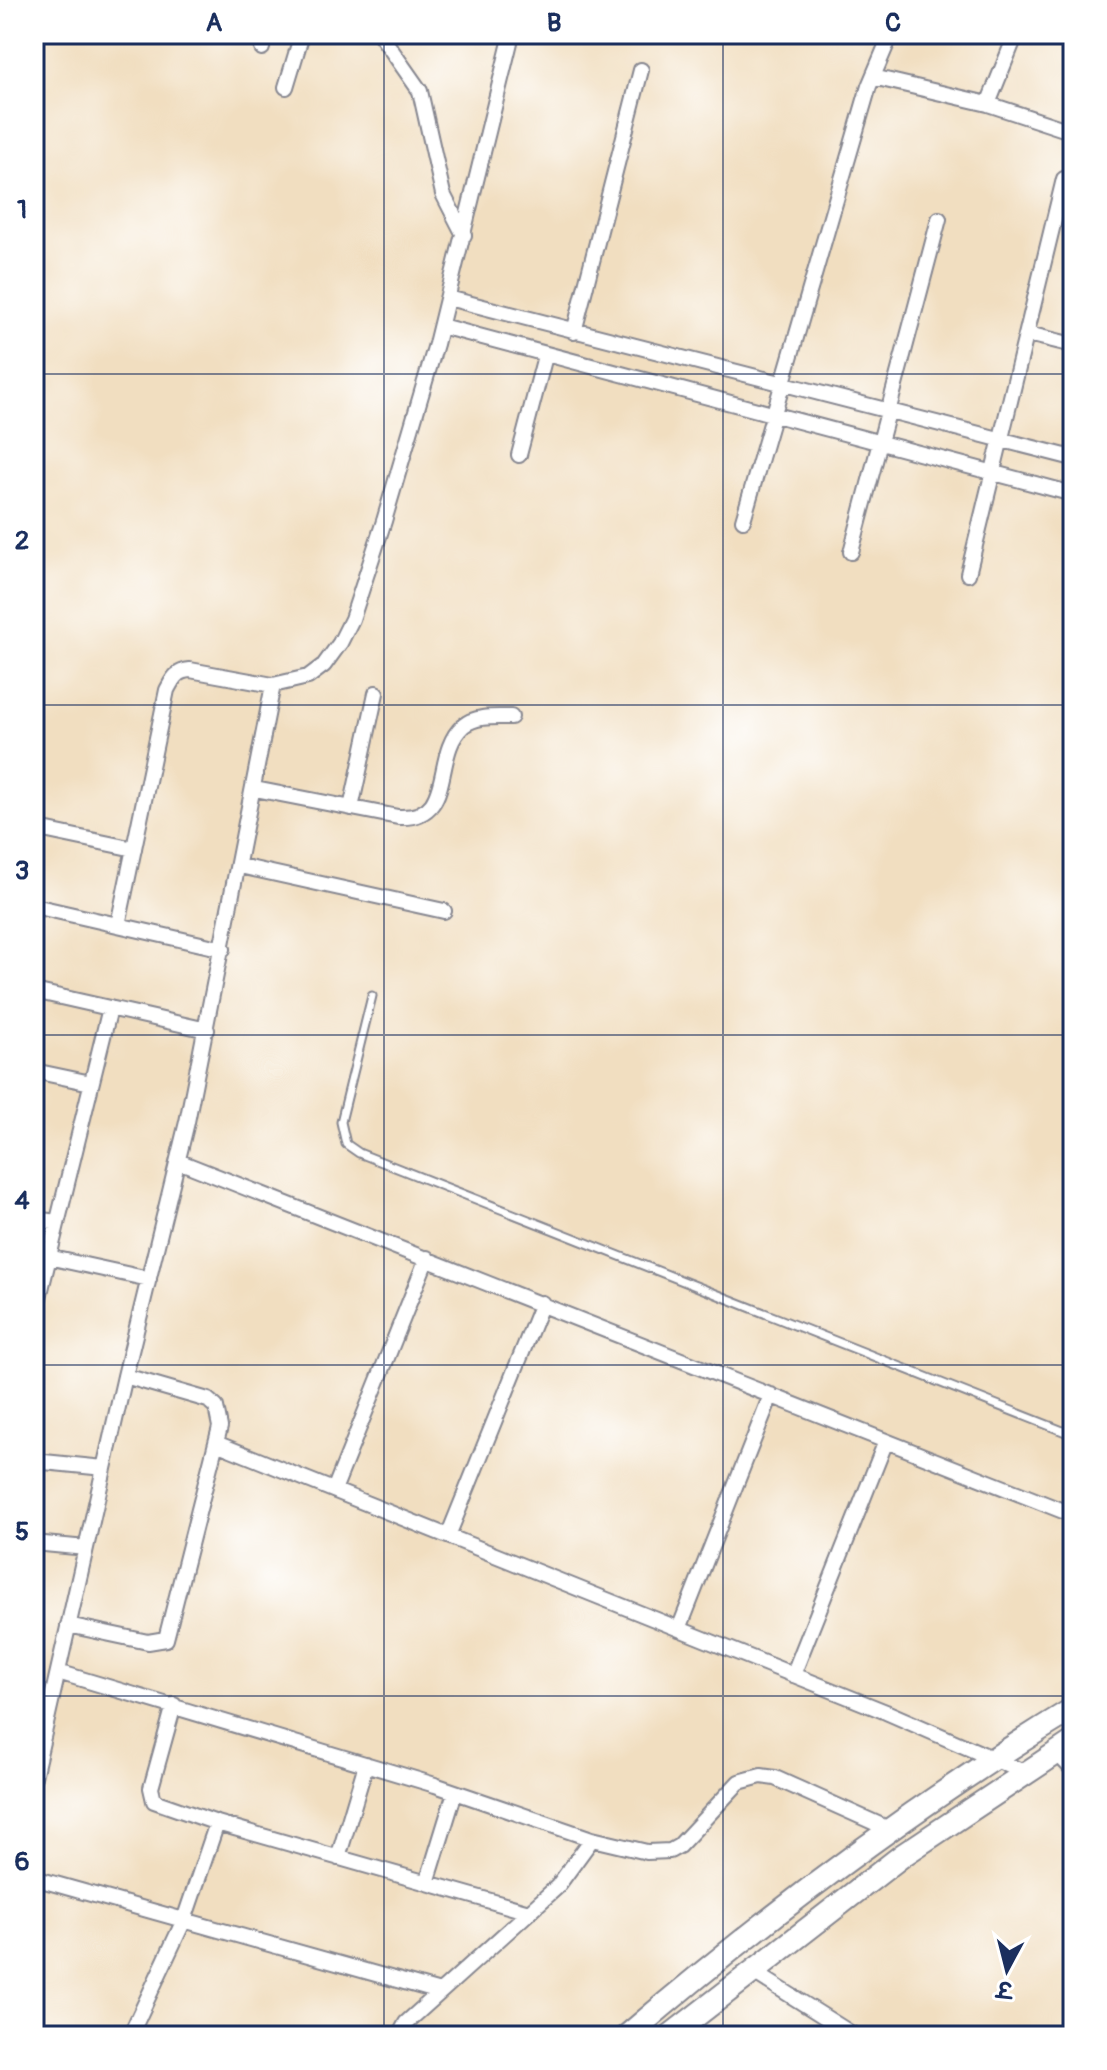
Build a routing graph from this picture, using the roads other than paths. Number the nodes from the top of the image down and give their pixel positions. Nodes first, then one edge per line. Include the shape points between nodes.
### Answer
1 (302, 34) edge
2 (380, 34) edge
3 (512, 34) edge
4 (891, 34) edge
5 (1016, 34) edge
6 (641, 70) dead end
7 (871, 81) junction
8 (286, 87) dead end
9 (988, 104) junction
10 (1070, 126) edge
11 (1064, 179) dead end
12 (939, 219) dead end
13 (464, 235) junction
14 (448, 298) junction
15 (441, 326) junction
16 (574, 332) junction
17 (1028, 334) junction
18 (1073, 345) edge
19 (545, 356) junction
20 (784, 384) junction
21 (889, 412) junction
22 (775, 417) junction
23 (999, 440) junction
24 (881, 445) junction
25 (519, 455) dead end
26 (1073, 458) edge
27 (991, 473) junction
28 (1073, 494) edge
29 (743, 520) dead end
30 (851, 552) dead end
31 (968, 574) dead end
32 (273, 685) junction
33 (376, 693) dead end
34 (511, 717) dead end
35 (255, 789) junction
36 (351, 808) junction
37 (34, 828) edge
38 (134, 849) junction
39 (240, 866) junction
40 (34, 906) edge
41 (444, 911) dead end
42 (118, 925) junction
43 (223, 949) junction
44 (34, 991) edge
45 (372, 996) dead end
46 (110, 1008) junction
47 (207, 1030) junction
48 (34, 1071) edge
49 (91, 1083) junction
50 (178, 1161) junction
51 (34, 1219) edge
52 (57, 1222) junction
53 (48, 1257) junction
54 (427, 1258) junction
55 (149, 1279) junction
56 (36, 1297) edge
57 (542, 1303) junction
58 (34, 1318) edge
59 (125, 1376) junction
60 (771, 1395) junction
61 (1073, 1435) edge
62 (886, 1441) junction
63 (216, 1443) junction
64 (34, 1461) edge
65 (104, 1468) junction
66 (334, 1490) junction
67 (1073, 1515) edge
68 (448, 1536) junction
69 (34, 1543) edge
70 (86, 1548) junction
71 (68, 1625) junction
72 (679, 1629) junction
73 (58, 1672) junction
74 (793, 1675) junction
75 (174, 1705) junction
76 (1073, 1709) edge
77 (1064, 1747) edge
78 (997, 1758) junction
79 (366, 1764) junction
80 (1073, 1770) edge
81 (1026, 1773) junction
82 (34, 1777) edge
83 (455, 1792) junction
84 (217, 1823) junction
85 (891, 1830) junction
86 (592, 1839) junction
87 (338, 1858) junction
88 (34, 1878) edge
89 (427, 1883) junction
90 (529, 1912) junction
91 (184, 1920) junction
92 (752, 1971) junction
93 (440, 1992) junction
94 (130, 2036) edge
95 (399, 2036) edge
96 (627, 2036) edge
97 (670, 2036) edge
98 (855, 2036) edge

1 - 8 street
2 - 13 street via 420,91 443,194
3 - 13 street
4 - 7 street
5 - 9 street
6 - 16 street
7 - 9 street
7 - 20 street
9 - 10 street
11 - 17 street
12 - 21 street
13 - 14 street
14 - 15 street
14 - 16 street
15 - 19 street
15 - 32 street via 352,619 324,665 308,677
16 - 20 street
17 - 18 street
17 - 23 street
19 - 22 street
19 - 25 street
20 - 21 street
20 - 22 street
21 - 23 street
21 - 24 street
22 - 24 street
22 - 29 street
23 - 26 street
23 - 27 street
24 - 27 street
24 - 30 street
27 - 28 street
27 - 31 street
32 - 35 street
32 - 38 street via 190,670 173,678
33 - 36 street
34 - 36 street via 464,724 453,739 433,806 422,815 398,817
35 - 36 street
35 - 39 street
37 - 38 street
38 - 42 street
39 - 41 street
39 - 43 street
40 - 42 street
42 - 43 street
43 - 47 street
44 - 46 street
45 - 61 lane via 341,1122 346,1144 359,1153
46 - 47 street
46 - 49 street
47 - 50 street
48 - 49 street
49 - 52 street
50 - 54 street
50 - 55 street
51 - 52 street
52 - 53 street
53 - 55 street
53 - 56 street
54 - 57 street
54 - 66 street
55 - 59 street
56 - 58 street
57 - 60 street
57 - 68 street
59 - 63 street via 208,1400 220,1417
59 - 65 street
60 - 62 street
60 - 72 street
62 - 67 street
62 - 74 street
63 - 66 street
63 - 71 street via 166,1639 148,1642
64 - 65 street
65 - 70 street
66 - 68 street
68 - 72 street
69 - 70 street
70 - 71 street
71 - 73 street
72 - 74 street
73 - 75 street
73 - 82 street
74 - 78 street
75 - 79 street
75 - 84 street via 151,1796 161,1805
76 - 78 main road
77 - 80 street
77 - 81 main road
78 - 81 street
78 - 85 main road
79 - 83 street
79 - 87 street
81 - 92 main road via 903,1855
83 - 86 street
83 - 89 street
84 - 87 street
84 - 91 street
85 - 86 street via 761,1776 739,1782 670,1851 647,1852
85 - 96 main road
86 - 90 street via 557,1887
87 - 89 street
88 - 91 street
89 - 90 street
90 - 93 street
91 - 93 street
91 - 94 street
92 - 97 main road
92 - 98 street
93 - 95 street via 400,2028

